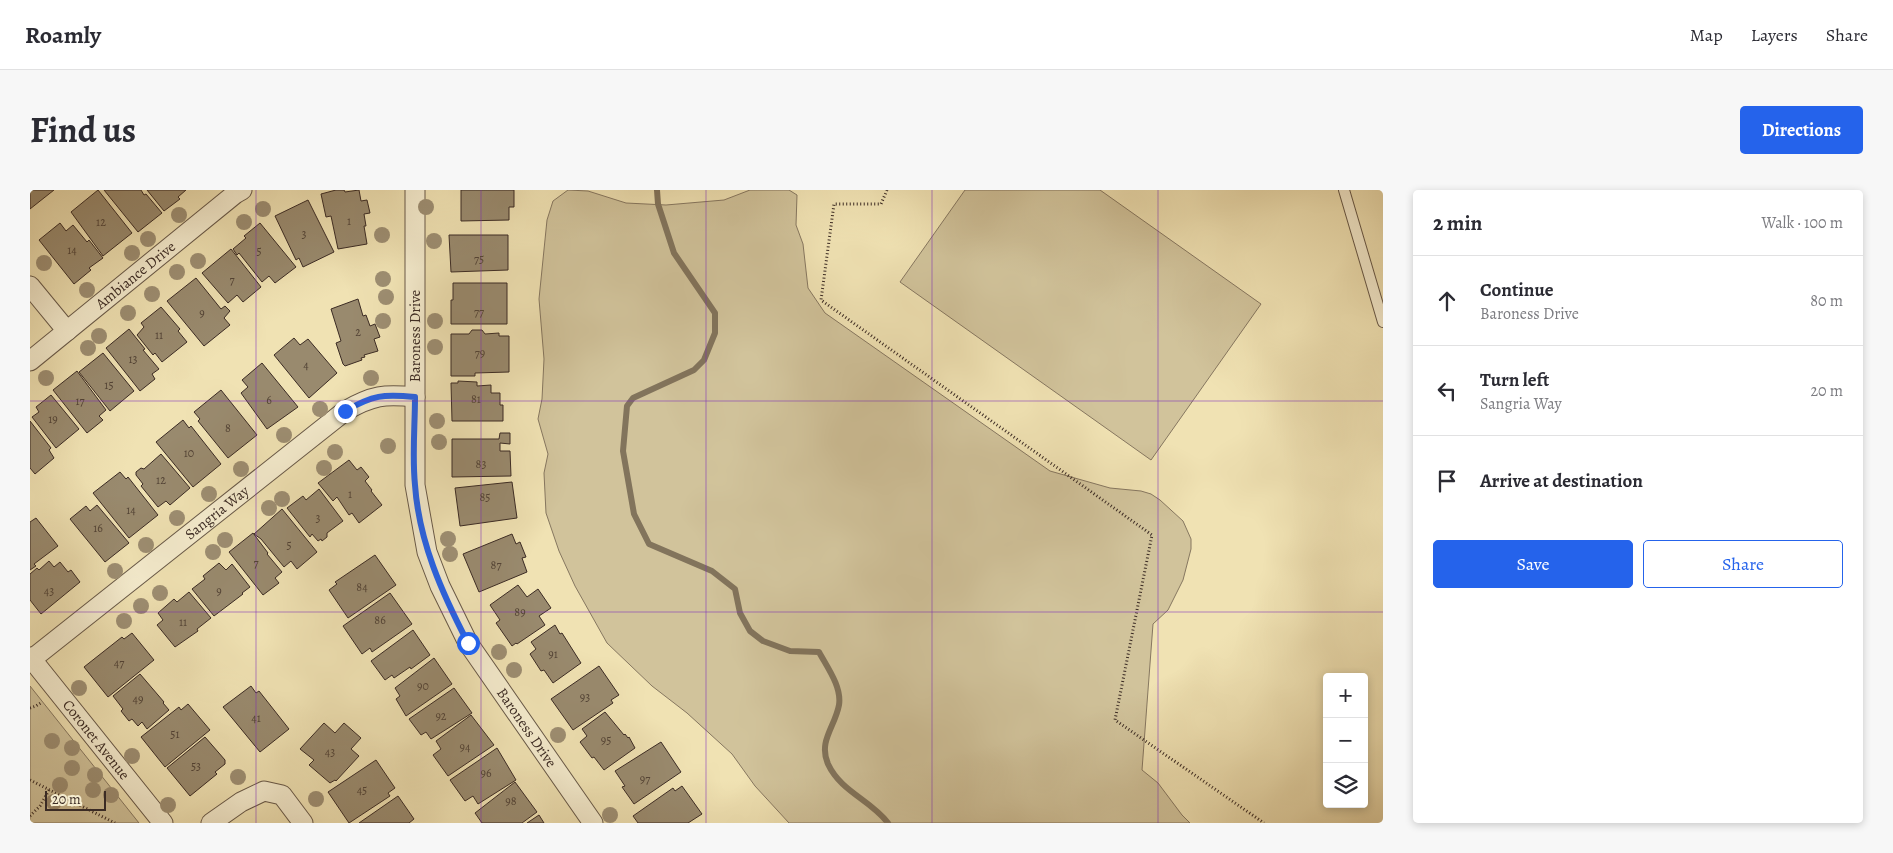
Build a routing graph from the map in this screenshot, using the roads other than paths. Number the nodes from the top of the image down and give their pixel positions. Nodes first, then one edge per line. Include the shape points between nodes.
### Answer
1 (242, 190) edge
2 (415, 190) edge
3 (1344, 190) edge
4 (30, 286) edge
5 (1383, 322) edge
6 (67, 331) junction
7 (30, 361) edge
8 (415, 397) junction
9 (31, 658) edge
10 (163, 823) edge
11 (211, 823) edge
12 (303, 823) edge
13 (594, 823) edge

1 - 6 street, Ambiance Drive
2 - 8 street, Baroness Drive
3 - 5 lane
4 - 6 street
6 - 7 street, Ambiance Drive
8 - 9 street, Sangria Way via 386,395 365,399 345,411
8 - 13 street, Baroness Drive via 415,485 427,552 440,586 468,643
9 - 10 street, Coronet Avenue
11 - 12 street via 264,791 282,795

